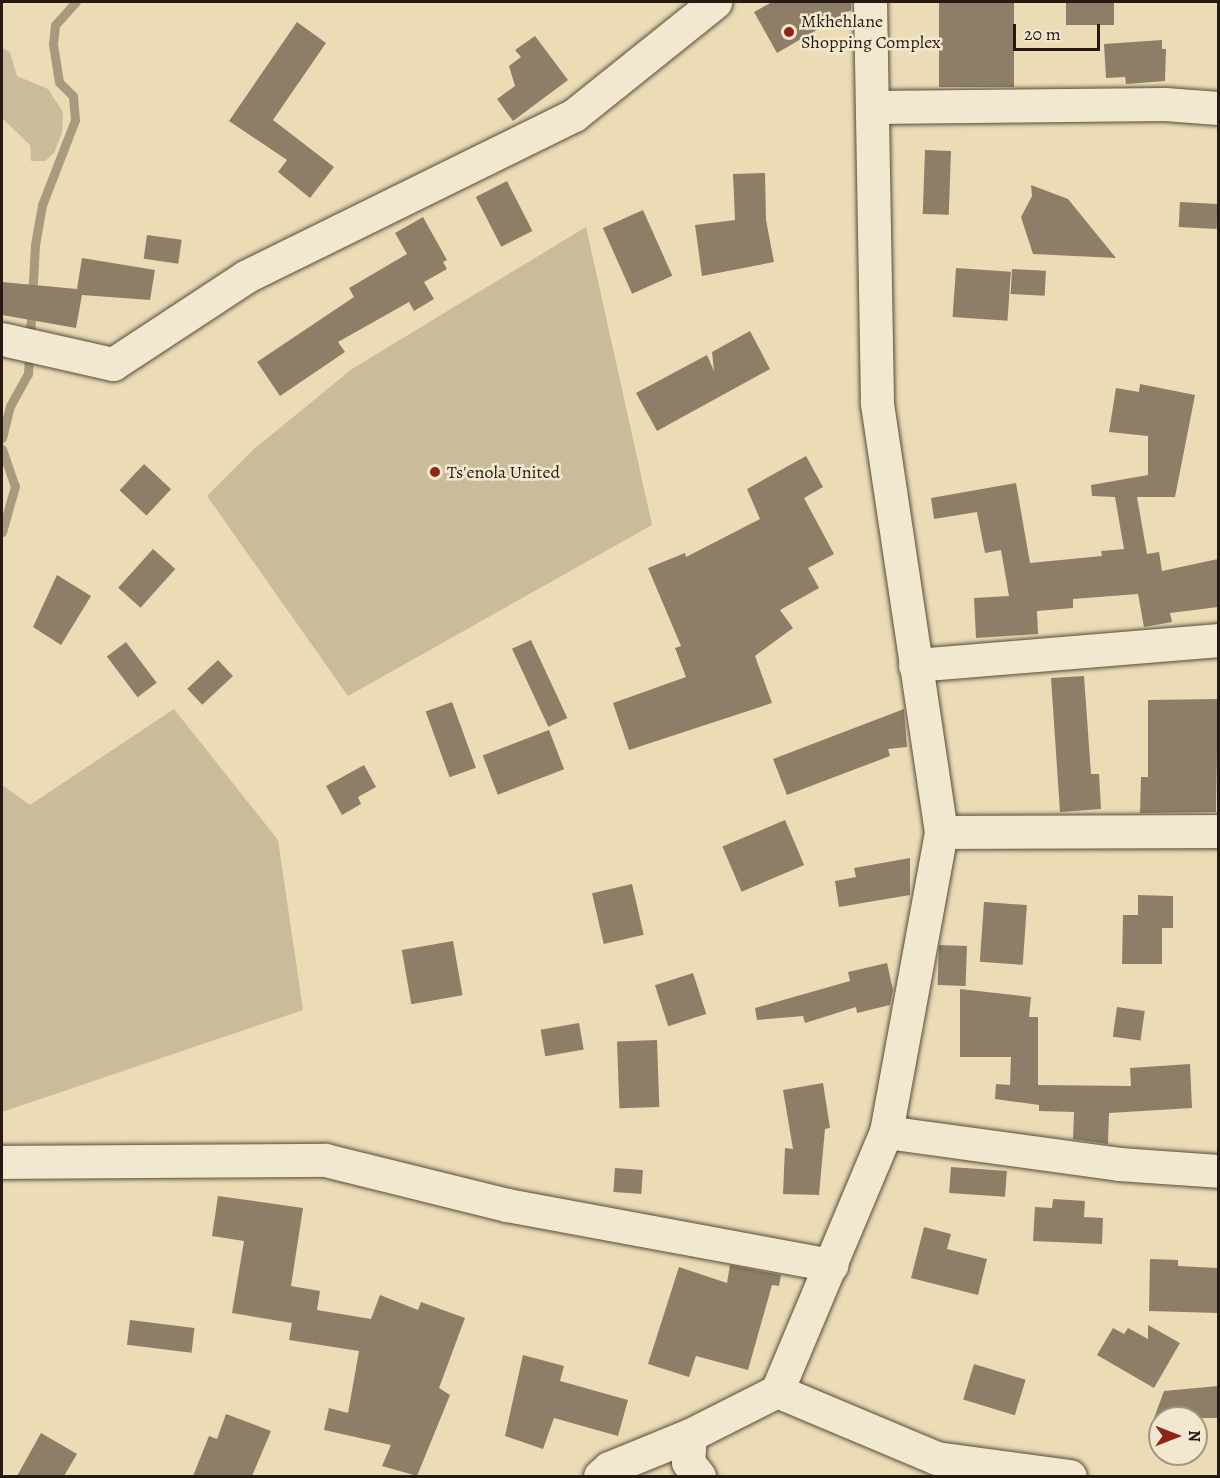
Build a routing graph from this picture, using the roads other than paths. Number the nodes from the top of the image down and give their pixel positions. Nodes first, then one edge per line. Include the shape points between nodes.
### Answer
1 (715, 2) edge
2 (870, 2) edge
3 (874, 107) junction
4 (1218, 108) edge
5 (2, 339) edge
6 (1218, 640) edge
7 (915, 665) junction
8 (1218, 831) edge
9 (941, 832) junction
10 (886, 1132) junction
11 (2, 1162) edge
12 (1218, 1171) edge
13 (832, 1265) junction
14 (777, 1391) junction
15 (690, 1435) junction
16 (600, 1476) edge
17 (699, 1476) edge
18 (1070, 1476) edge

1 - 5 street via 574,115 247,276 113,363
2 - 3 street
3 - 4 street via 1165,104
3 - 7 street via 878,402
6 - 7 street
7 - 9 street
8 - 9 street
9 - 10 street
10 - 12 street via 1119,1164
10 - 13 street
11 - 13 street via 325,1160 507,1205
13 - 14 street
14 - 15 street
14 - 18 street via 936,1458
15 - 16 street via 657,1446
15 - 17 street via 688,1462

